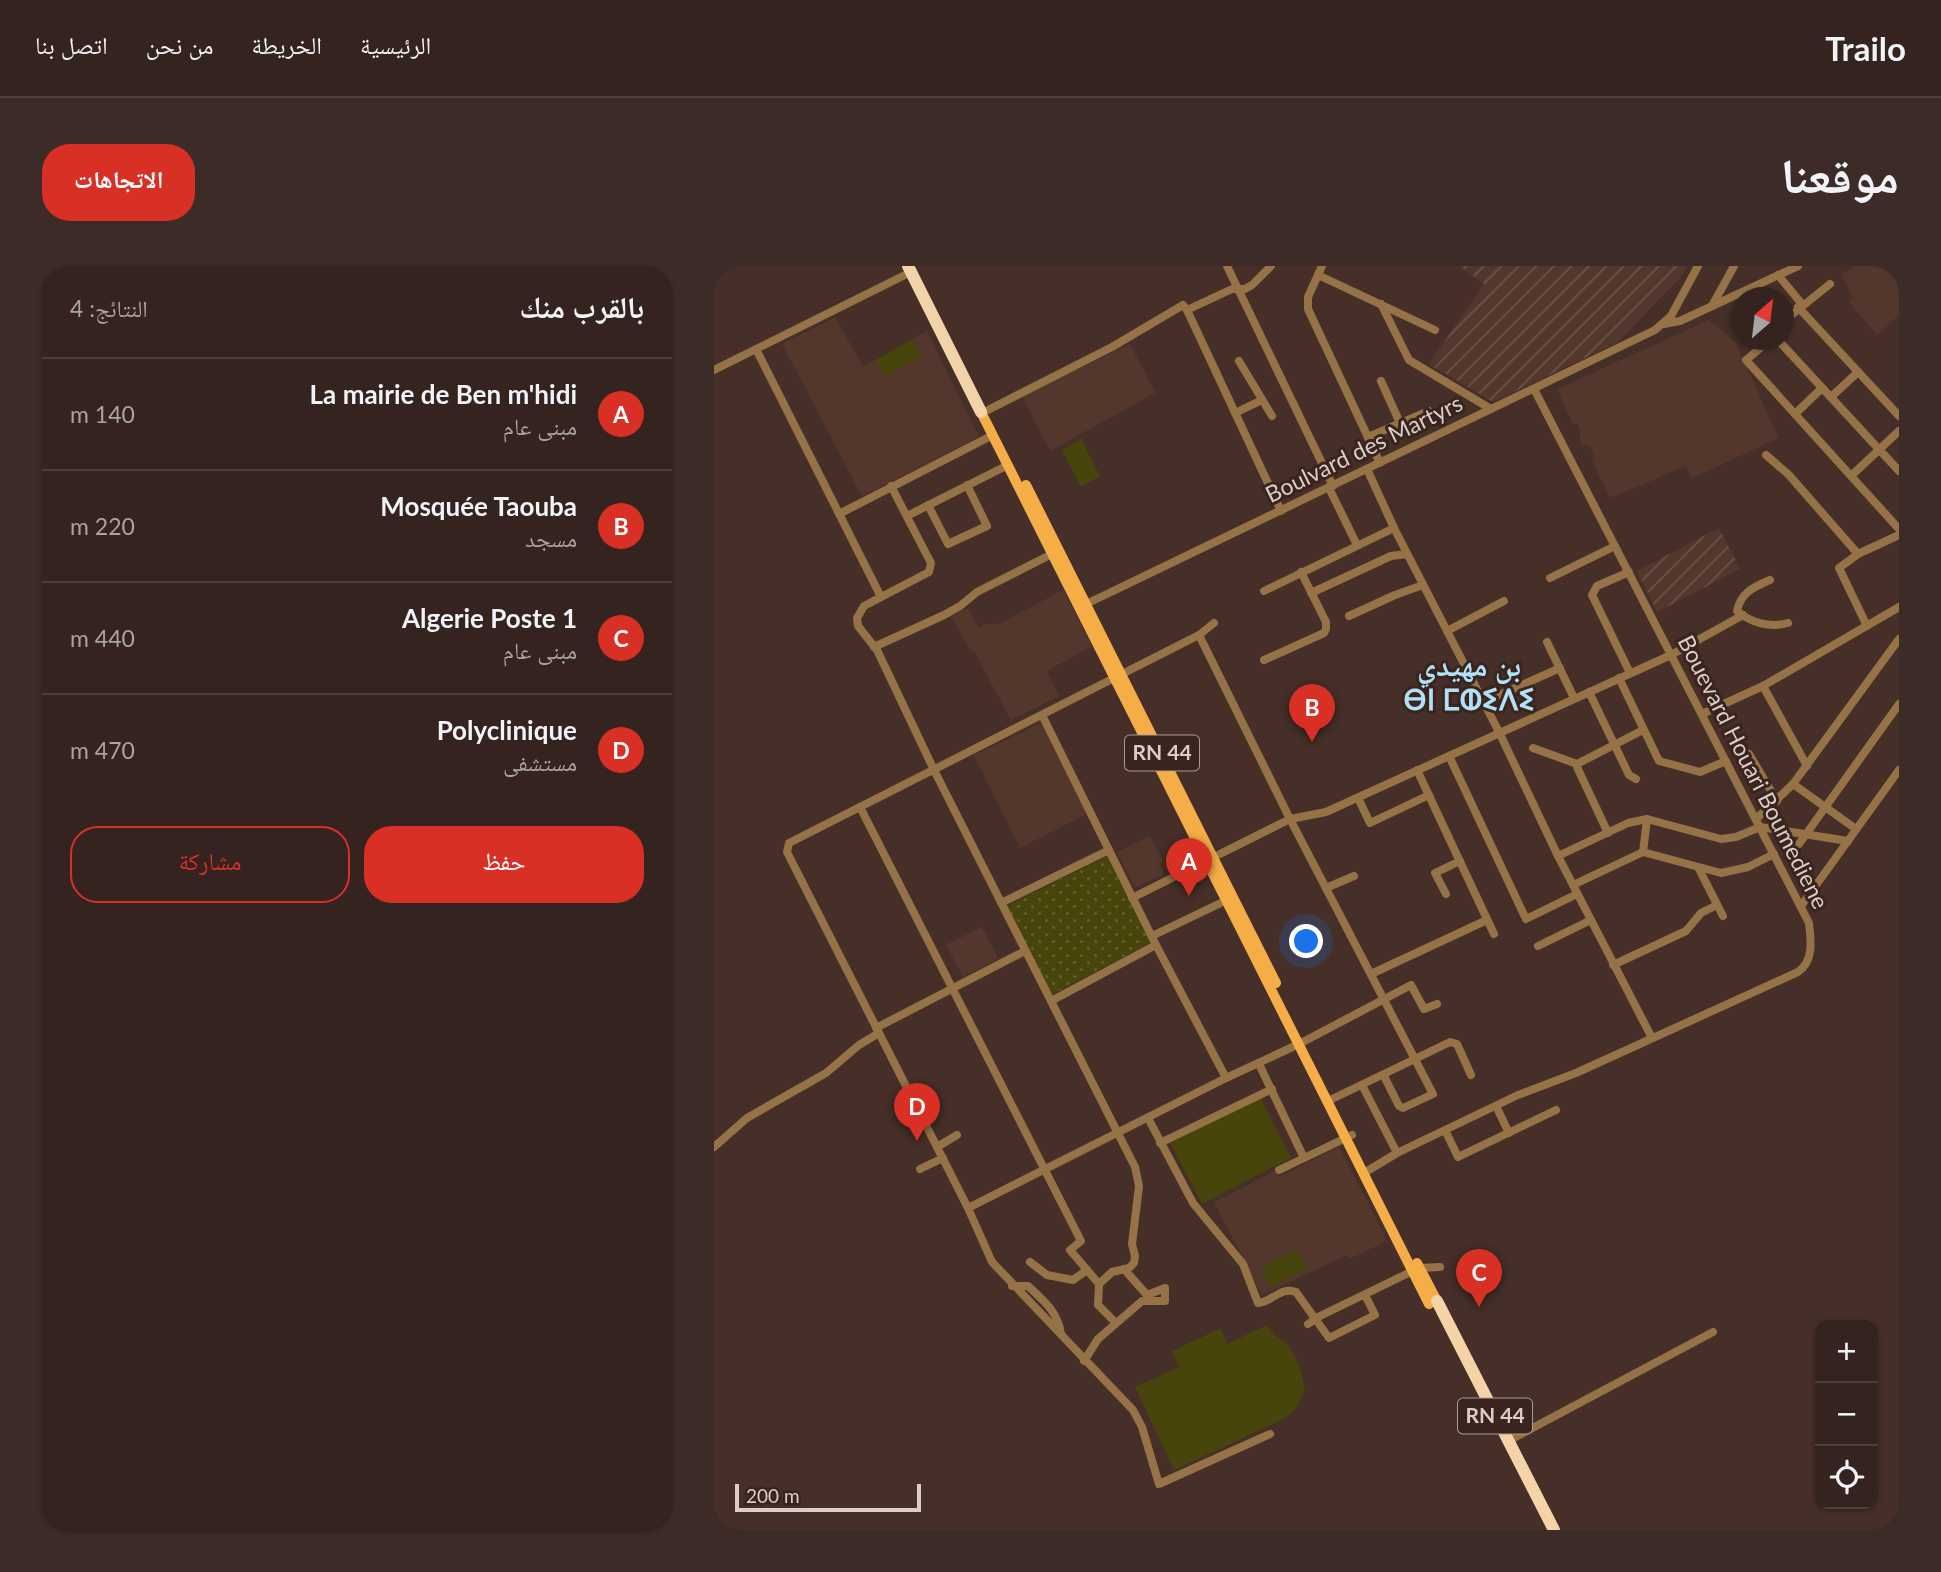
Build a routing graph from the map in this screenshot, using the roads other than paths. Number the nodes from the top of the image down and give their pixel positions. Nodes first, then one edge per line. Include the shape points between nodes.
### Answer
1 (1227, 266) edge
2 (1271, 266) edge
3 (1698, 266) edge
4 (1734, 266) edge
5 (1798, 266) edge
6 (912, 268) edge
7 (1320, 268) edge
8 (1778, 275) junction
9 (1830, 284) dead end
10 (1756, 287) edge
11 (1237, 289) junction
12 (1731, 299) edge
13 (1381, 304) junction
14 (1712, 306) junction
15 (1800, 306) junction
16 (1187, 310) junction
17 (1794, 311) edge
18 (1664, 324) junction
19 (1435, 330) dead end
20 (755, 349) junction
21 (1758, 350) edge
22 (1787, 350) edge
23 (1239, 361) dead end
24 (714, 370) edge
25 (1858, 372) junction
26 (1381, 381) dead end
27 (1822, 387) junction
28 (1534, 389) junction
29 (1831, 397) junction
30 (1262, 400) junction
31 (1492, 409) junction
32 (984, 411) junction
33 (1429, 411) dead end
34 (1235, 413) junction
35 (1795, 414) junction
36 (1272, 416) dead end
37 (1899, 416) edge
38 (1400, 424) junction
39 (1899, 431) edge
40 (993, 435) junction
41 (1368, 437) junction
42 (1879, 450) junction
43 (1766, 455) dead end
44 (1380, 463) junction
45 (1008, 465) junction
46 (1367, 469) junction
47 (1899, 471) edge
48 (1851, 476) junction
49 (967, 485) junction
50 (891, 486) junction
51 (1331, 487) junction
52 (928, 505) junction
53 (1281, 511) junction
54 (839, 514) junction
55 (907, 516) junction
56 (1394, 528) junction
57 (1899, 529) edge
58 (1899, 535) edge
59 (1357, 545) junction
60 (1615, 546) junction
61 (1052, 554) junction
62 (1407, 554) junction
63 (1858, 554) junction
64 (1301, 572) junction
65 (1629, 572) junction
66 (1550, 578) dead end
67 (1770, 580) dead end
68 (1423, 584) junction
69 (1264, 591) dead end
70 (1311, 593) junction
71 (881, 597) junction
72 (1504, 601) dead end
73 (1083, 605) junction
74 (1899, 607) edge
75 (1743, 615) junction
76 (1349, 616) dead end
77 (1214, 623) dead end
78 (1788, 623) dead end
79 (1867, 626) junction
80 (1447, 631) junction
81 (1199, 635) junction
82 (1547, 642) dead end
83 (1898, 642) edge
84 (874, 647) junction
85 (1671, 654) junction
86 (1264, 660) dead end
87 (1560, 668) junction
88 (1630, 673) junction
89 (1119, 676) junction
90 (1619, 678) junction
91 (1763, 686) junction
92 (1589, 692) junction
93 (1574, 698) junction
94 (1484, 702) junction
95 (1899, 704) edge
96 (1702, 714) junction
97 (1042, 715) junction
98 (1643, 730) junction
99 (1499, 733) junction
100 (1614, 744) junction
101 (1533, 748) dead end
102 (1749, 754) dead end
103 (1449, 756) junction
104 (1726, 761) junction
105 (1577, 764) junction
106 (1807, 766) junction
107 (934, 770) junction
108 (1417, 770) junction
109 (1899, 770) edge
110 (1636, 779) dead end
111 (1793, 784) junction
112 (1429, 795) junction
113 (1358, 798) junction
114 (1777, 801) junction
115 (860, 807) junction
116 (1826, 807) junction
117 (1290, 819) junction
118 (1647, 819) junction
119 (1758, 823) junction
120 (1856, 829) junction
121 (1608, 832) junction
122 (1807, 833) junction
123 (1848, 841) junction
124 (1799, 844) dead end
125 (1109, 850) junction
126 (1643, 852) junction
127 (1774, 854) junction
128 (1558, 856) junction
129 (1210, 858) junction
130 (1460, 861) junction
131 (1699, 869) junction
132 (1354, 876) dead end
133 (1326, 888) junction
134 (1575, 890) junction
135 (1446, 894) dead end
136 (1132, 898) junction
137 (1227, 900) junction
138 (1001, 903) junction
139 (1717, 905) junction
140 (1801, 906) junction
141 (1723, 916) dead end
142 (1487, 920) junction
143 (1591, 920) junction
144 (1494, 934) dead end
145 (1154, 940) junction
146 (1538, 946) dead end
147 (1025, 951) junction
148 (1614, 965) junction
149 (1371, 974) junction
150 (953, 988) junction
151 (1384, 999) junction
152 (1051, 1001) junction
153 (1437, 1004) dead end
154 (878, 1030) junction
155 (1651, 1038) junction
156 (1302, 1042) junction
157 (1415, 1057) junction
158 (1259, 1063) junction
159 (1471, 1075) dead end
160 (1384, 1076) junction
161 (1226, 1078) junction
162 (1362, 1085) junction
163 (1272, 1089) junction
164 (1331, 1100) junction
165 (1496, 1105) junction
166 (1556, 1110) dead end
167 (1148, 1118) junction
168 (1445, 1130) junction
169 (1509, 1133) junction
170 (1117, 1134) junction
171 (957, 1135) dead end
172 (1349, 1136) junction
173 (1160, 1143) junction
174 (714, 1147) edge
175 (937, 1147) junction
176 (1397, 1153) junction
177 (943, 1158) junction
178 (1304, 1158) junction
179 (920, 1170) dead end
180 (1044, 1170) junction
181 (1279, 1170) dead end
182 (1367, 1172) junction
183 (968, 1208) junction
184 (1030, 1262) dead end
185 (1440, 1267) dead end
186 (1124, 1269) junction
187 (1087, 1270) junction
188 (1416, 1270) junction
189 (1099, 1284) junction
190 (1365, 1295) junction
191 (1433, 1303) junction
192 (1317, 1318) junction
193 (1116, 1323) junction
194 (1308, 1324) dead end
195 (1713, 1332) dead end
196 (1084, 1362) junction
197 (1270, 1434) dead end
198 (1508, 1441) junction
199 (1545, 1530) edge
200 (1554, 1530) edge

1 - 11 street
2 - 11 street via 1252,285
3 - 18 street
4 - 14 street
5 - 8 street, Boulvard des Martyrs
6 - 20 street
6 - 32 highway, RN 44
7 - 13 street
7 - 41 street via 1308,309
8 - 10 street, Boulvard des Martyrs
8 - 15 street
9 - 15 street
11 - 16 street
11 - 51 street
12 - 14 street, Boulvard des Martyrs
13 - 19 street
13 - 31 street via 1409,360
14 - 18 street, Boulvard des Martyrs
15 - 17 street
15 - 25 street
16 - 32 street via 1183,306
16 - 34 street
18 - 28 street, Boulvard des Martyrs
20 - 24 street
20 - 54 street
21 - 35 street via 1746,360
22 - 27 street
23 - 30 street
25 - 29 street
25 - 37 street
26 - 38 street
27 - 29 street
27 - 35 street
28 - 31 street, Boulvard des Martyrs
28 - 60 street, Bouevard Houari Boumediene
29 - 42 street
30 - 34 street
30 - 36 street
31 - 44 street, Boulvard des Martyrs
32 - 40 main road, RN 44
32 - 73 main road, RN 44
33 - 38 street
34 - 53 street
35 - 48 street
38 - 41 street
39 - 42 street
40 - 45 main road, RN 44
40 - 50 street
41 - 44 street
42 - 47 street
42 - 48 street
43 - 63 street
44 - 46 street, Boulvard des Martyrs
45 - 49 street
45 - 61 main road, RN 44
46 - 51 street, Boulvard des Martyrs
46 - 56 street
48 - 57 street
49 - 52 street
49 - 52 street via 987,526 948,544
50 - 54 street
50 - 55 street
51 - 53 street, Boulvard des Martyrs
51 - 59 street
52 - 55 street
53 - 73 street, Boulvard des Martyrs
54 - 71 street
55 - 71 street via 932,568
56 - 59 street
56 - 62 street
58 - 63 street
59 - 64 street
60 - 65 street, Bouevard Houari Boumediene
60 - 66 street
61 - 73 main road, RN 44
61 - 84 street via 977,592 944,615
62 - 68 street
62 - 70 street via 1391,555
63 - 79 street via 1839,568
64 - 69 street
64 - 70 street
65 - 85 street, Bouevard Houari Boumediene
65 - 88 street via 1597,586 1592,595
67 - 75 street via 1743,597 1737,611
68 - 76 street
68 - 80 street
70 - 86 street via 1326,622 1324,633
71 - 84 street via 864,606 857,618
72 - 80 street
73 - 89 main road, RN 44
74 - 79 street
75 - 78 street via 1774,627
75 - 85 street
77 - 81 street
79 - 91 street
80 - 94 street
81 - 89 street
81 - 117 street
82 - 87 street
83 - 106 street
84 - 107 street
85 - 88 street
85 - 96 street, Bouevard Houari Boumediene
87 - 93 street
87 - 94 street
88 - 90 street
89 - 97 street
89 - 129 main road, RN 44
90 - 92 street
90 - 98 street
91 - 96 street
91 - 106 street
92 - 93 street
92 - 100 street
93 - 99 street
94 - 99 street
95 - 116 street
96 - 104 street, Bouevard Houari Boumediene
97 - 107 street
97 - 125 street
98 - 100 street
98 - 104 street via 1662,763 1699,772
99 - 103 street
99 - 128 street
100 - 105 street
100 - 110 street via 1629,775
101 - 105 street
102 - 114 street
103 - 108 street
103 - 134 street via 1526,919
104 - 119 street, Bouevard Houari Boumediene
105 - 121 street
106 - 111 street
107 - 115 street
107 - 138 street
108 - 112 street
108 - 113 street
109 - 120 street
111 - 114 street
111 - 116 street
112 - 113 street via 1370,823
112 - 130 street
113 - 117 street via 1326,812
114 - 119 street
115 - 150 street
115 - 154 street via 794,839 787,852
116 - 120 street
116 - 122 street
117 - 129 street
117 - 133 street
118 - 119 street via 1721,839 1736,837
118 - 121 street
118 - 126 street
119 - 122 street
119 - 127 street, Bouevard Houari Boumediene
120 - 123 street
121 - 128 street
122 - 123 street
122 - 124 street
123 - 140 street
125 - 136 street
125 - 138 street
126 - 131 street
126 - 134 street
127 - 131 street via 1729,873
127 - 140 street, Bouevard Houari Boumediene
128 - 134 street
129 - 136 street
129 - 137 main road, RN 44
129 - 156 main road, RN 44
130 - 135 street via 1435,873
130 - 142 street
131 - 139 street
132 - 133 street
133 - 149 street
134 - 143 street
136 - 145 street
137 - 145 street
137 - 156 main road, RN 44
138 - 147 street
139 - 141 street
139 - 148 street via 1701,913 1686,931
140 - 155 street, Bouevard Houari Boumediene via 1811,941 1805,967
142 - 144 street
142 - 149 street
143 - 146 street
143 - 148 street
145 - 152 street
145 - 161 street
147 - 150 street
147 - 152 street
148 - 155 street
149 - 151 street
150 - 154 street
150 - 180 street
151 - 153 street via 1411,985 1424,1009
151 - 156 street
151 - 157 street
152 - 170 street
154 - 174 street via 826,1073 747,1118
154 - 175 street
155 - 165 street, Bouevard Houari Boumediene
156 - 158 street
156 - 164 main road, RN 44
157 - 159 street via 1454,1041
157 - 160 street
157 - 160 street via 1433,1094 1403,1108
158 - 161 street
158 - 163 street
160 - 162 street
161 - 167 street
162 - 164 street
162 - 176 street
163 - 173 street
163 - 178 street
164 - 172 main road, RN 44
165 - 168 street, Bouevard Houari Boumediene
165 - 169 street
166 - 169 street
167 - 170 street
167 - 173 street
168 - 169 street via 1458,1157
168 - 176 street, Bouevard Houari Boumediene
170 - 180 street
170 - 186 street via 1135,1167 1139,1186 1132,1244 1135,1256
171 - 175 street
172 - 178 street
172 - 182 main road, RN 44
173 - 192 street via 1193,1203 1243,1264 1258,1303 1292,1290
175 - 177 street
176 - 182 street, Bouevard Houari Boumediene
177 - 179 street
177 - 183 street
178 - 181 street
180 - 183 street
180 - 187 street via 1081,1241 1070,1250
182 - 188 main road, RN 44
183 - 196 street via 992,1262
184 - 187 street via 1047,1275 1073,1280
185 - 188 street
186 - 189 street via 1112,1272
186 - 193 street via 1147,1295 1165,1288 1165,1301 1142,1301
187 - 189 street
188 - 190 street
188 - 191 main road, RN 44
189 - 193 street via 1098,1304
190 - 192 street
190 - 192 street via 1375,1315 1329,1338
191 - 198 highway, RN 44
191 - 199 highway, RN 44
192 - 194 street
193 - 196 street via 1098,1339
195 - 198 street
196 - 197 street via 1133,1410 1158,1484
198 - 200 highway, RN 44

